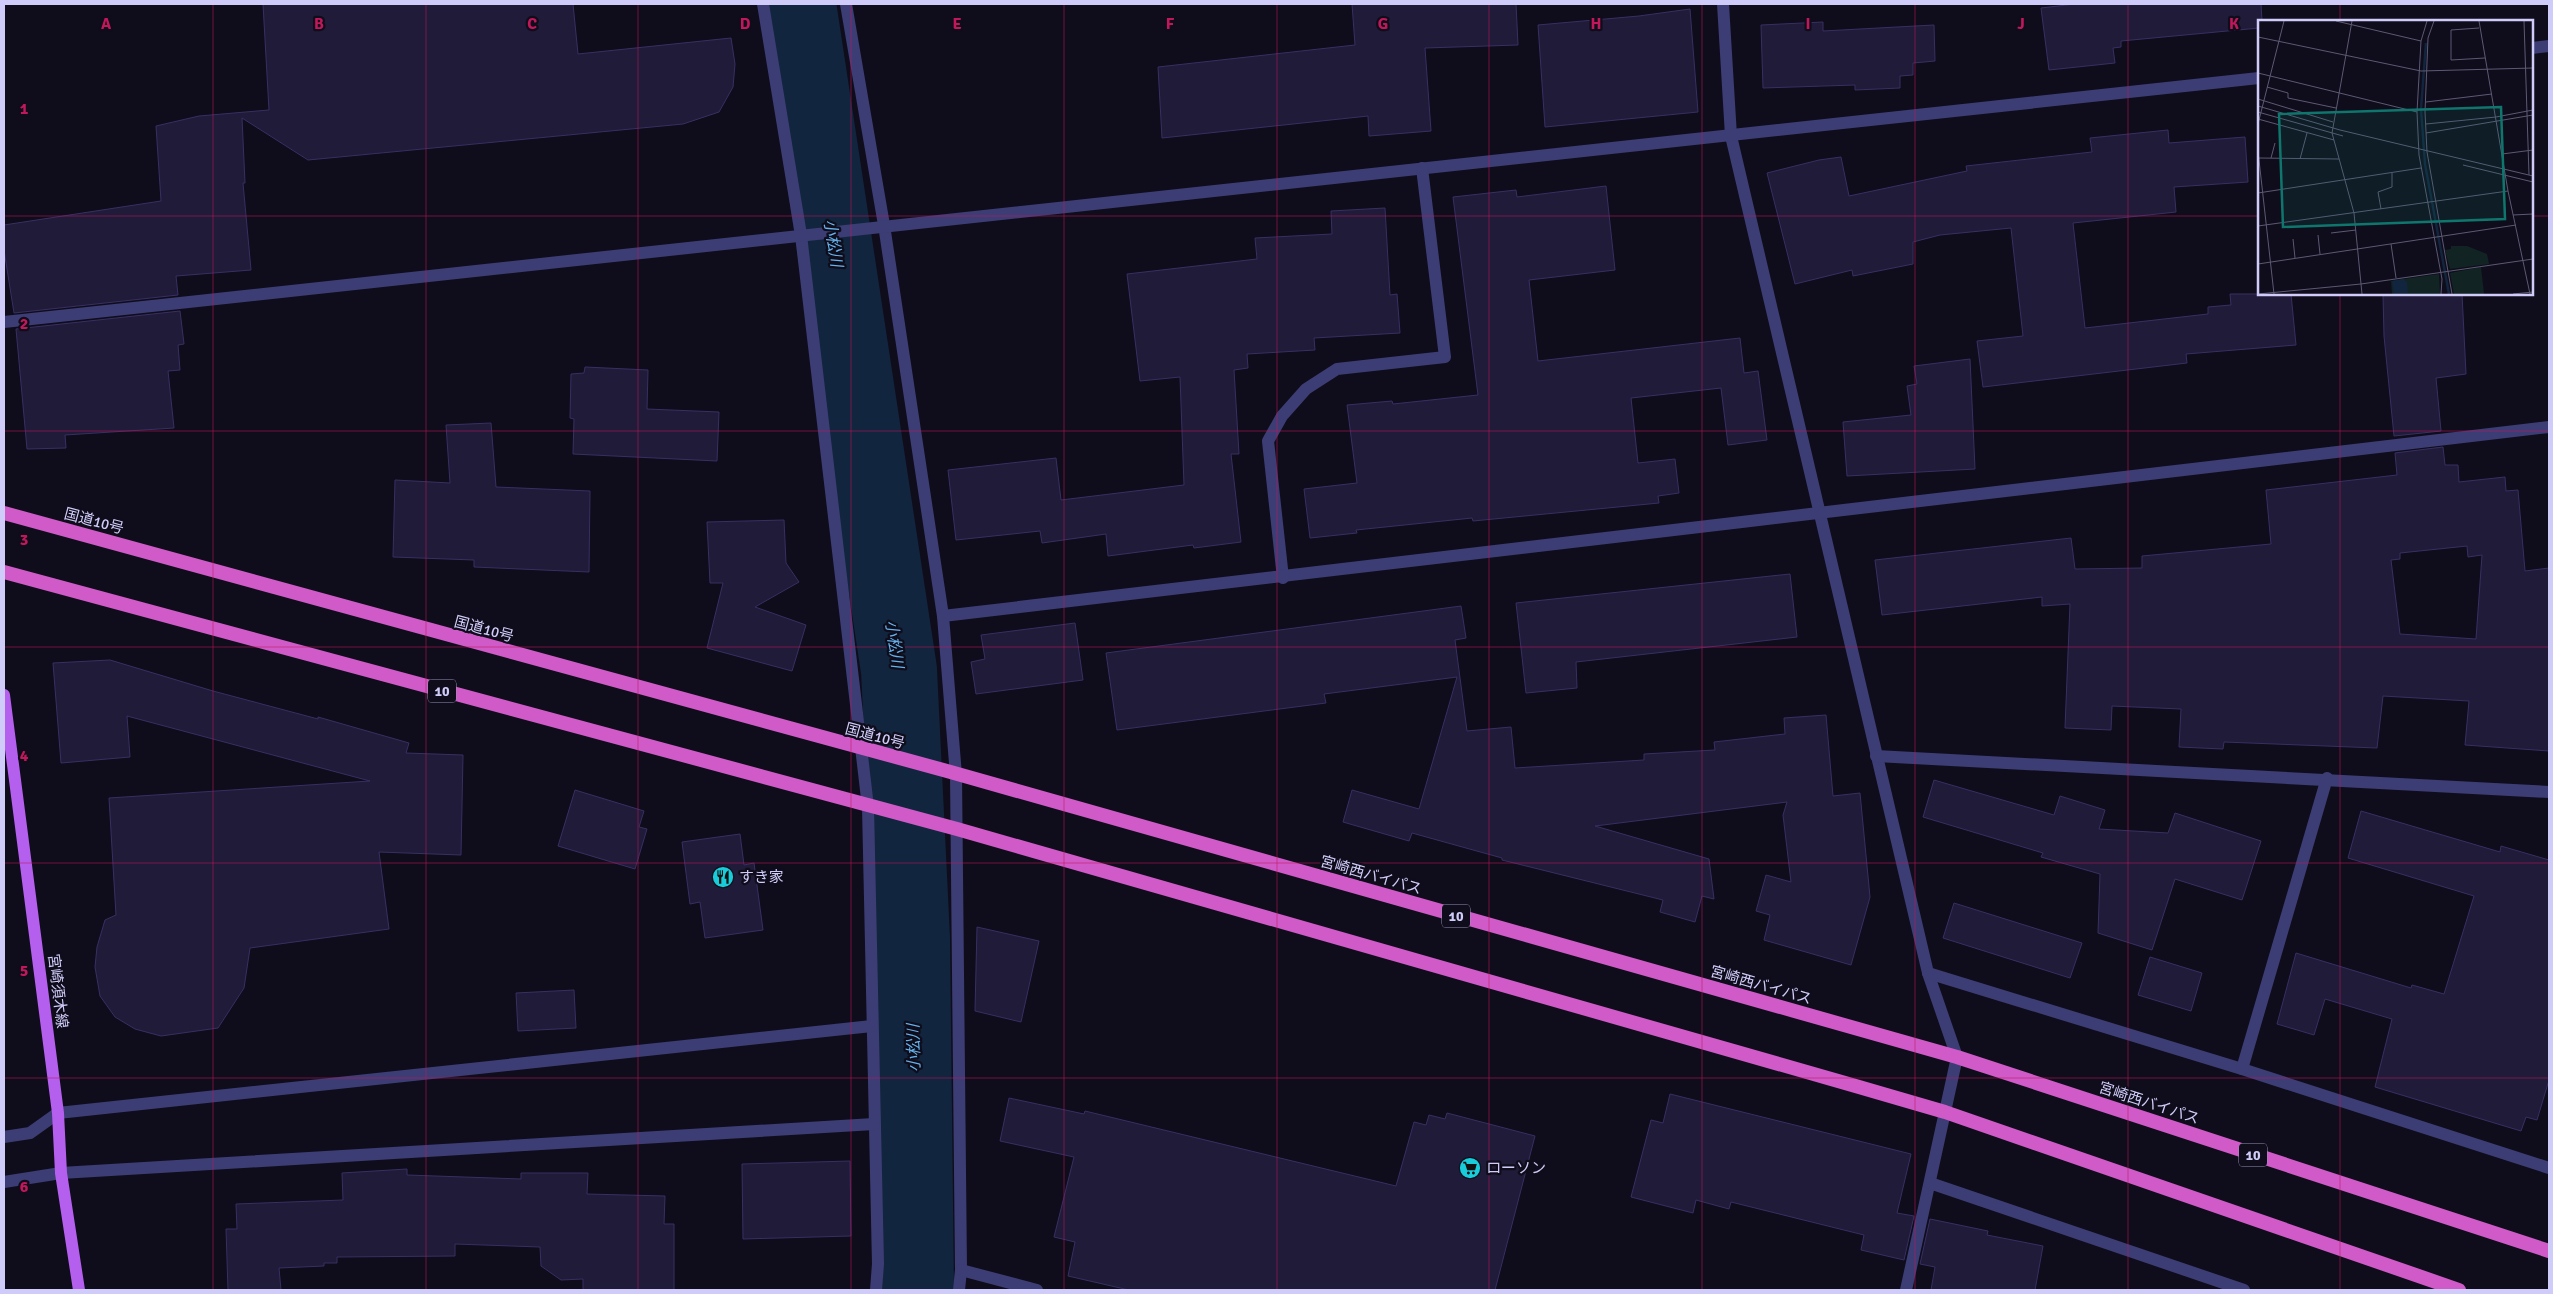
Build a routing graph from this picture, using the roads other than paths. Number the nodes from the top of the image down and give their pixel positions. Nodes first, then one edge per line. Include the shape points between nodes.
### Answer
1 (763, 4) edge
2 (846, 4) edge
3 (1723, 4) edge
4 (2549, 46) edge
5 (2533, 48) edge
6 (2258, 78) edge
7 (1731, 136) junction
8 (1422, 168) junction
9 (884, 225) junction
10 (801, 235) junction
11 (4, 322) edge
12 (2549, 427) edge
13 (1819, 512) junction
14 (4, 513) edge
15 (4, 572) edge
16 (1284, 578) junction
17 (943, 616) junction
18 (4, 695) edge
19 (860, 749) junction
20 (7, 753) edge
21 (1876, 756) junction
22 (951, 773) junction
23 (2327, 778) junction
24 (2549, 792) edge
25 (874, 809) junction
26 (952, 828) junction
27 (1928, 973) junction
28 (872, 1026) junction
29 (1957, 1057) junction
30 (2242, 1069) junction
31 (1945, 1112) junction
32 (58, 1113) junction
33 (874, 1124) junction
34 (4, 1137) edge
35 (2549, 1168) edge
36 (61, 1173) junction
37 (4, 1182) edge
38 (1930, 1183) junction
39 (2549, 1252) edge
40 (962, 1270) junction
41 (79, 1290) edge
42 (876, 1290) edge
43 (959, 1290) edge
44 (1038, 1290) edge
45 (1906, 1290) edge
46 (2244, 1290) edge
47 (2460, 1290) edge

1 - 10 street
2 - 9 street
3 - 7 street
4 - 5 street
6 - 7 street
7 - 8 street
7 - 13 street
8 - 9 street
8 - 16 street via 1445,357 1337,369 1306,389 1282,416 1268,441
9 - 10 street
9 - 17 street
10 - 11 street
10 - 19 street
12 - 13 street
13 - 16 street
13 - 21 street
14 - 19 highway, 国道10号 / 10
15 - 25 highway, 10
16 - 17 street
17 - 22 street
18 - 20 main road, 宮崎須木線
19 - 22 highway, 国道10号 / 10
19 - 25 street
20 - 32 main road, 宮崎須木線
21 - 23 street
21 - 27 street
22 - 26 street
22 - 29 highway, 宮崎西バイパス / 10
23 - 24 street
23 - 30 street
25 - 26 highway, 10
25 - 28 street
26 - 31 highway, 10
26 - 40 street
27 - 29 street
27 - 30 street
28 - 32 street
28 - 33 street
29 - 31 street
29 - 39 highway, 宮崎西バイパス / 10
30 - 35 street
31 - 38 street
31 - 47 highway, 10
32 - 34 street via 30,1134
32 - 36 main road, 宮崎須木線
33 - 36 street
33 - 42 street
36 - 37 street
36 - 41 main road, 宮崎須木線
38 - 45 street
38 - 46 street
40 - 43 street
40 - 44 street

